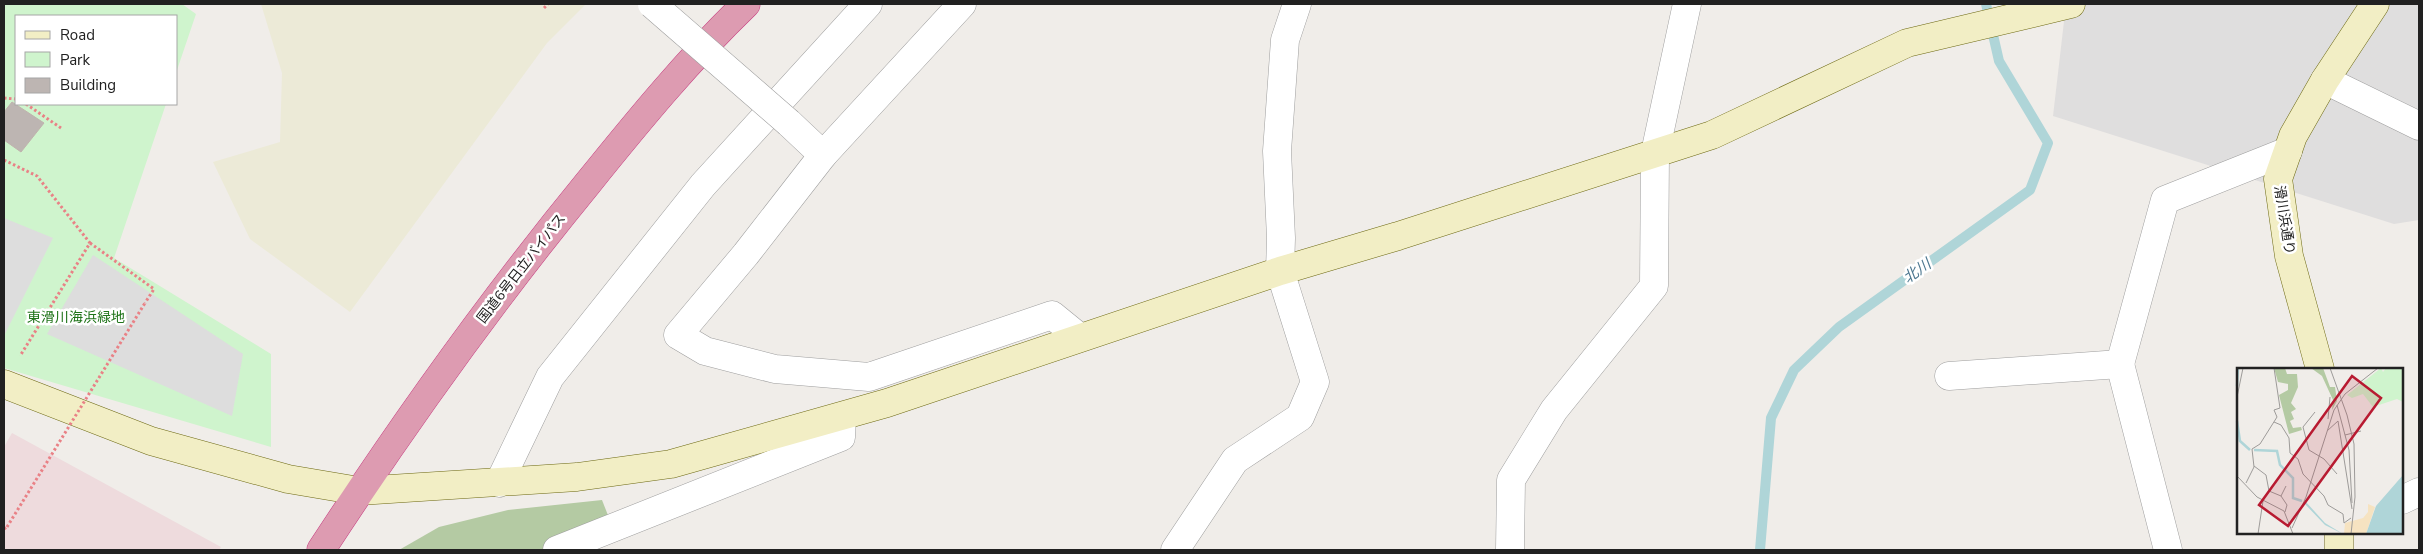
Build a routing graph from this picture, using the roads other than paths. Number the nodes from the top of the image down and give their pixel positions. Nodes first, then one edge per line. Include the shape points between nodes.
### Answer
1 (652, 4) edge
2 (746, 4) edge
3 (868, 4) edge
4 (962, 4) edge
5 (1297, 4) edge
6 (1687, 4) edge
7 (2071, 4) edge
8 (2375, 4) edge
9 (2325, 80) junction
10 (2419, 126) edge
11 (2288, 152) junction
12 (1655, 153) junction
13 (823, 155) junction
14 (1280, 271) junction
15 (1079, 337) junction
16 (2120, 364) junction
17 (2320, 368) edge
18 (1949, 376) dead end
19 (4, 384) edge
20 (842, 417) junction
21 (499, 483) junction
22 (359, 491) junction
23 (2419, 492) edge
24 (2403, 500) edge
25 (2339, 534) edge
26 (321, 550) edge
27 (557, 550) edge
28 (1174, 550) edge
29 (1510, 550) edge
30 (2168, 550) edge
31 (2340, 550) edge

1 - 13 street, bridge
2 - 22 highway, 国道6号日立バイパス via 628,134 518,269
3 - 21 street via 703,185 550,376
4 - 13 street
5 - 14 street via 1285,40 1276,151
6 - 12 street
7 - 12 street via 1907,43 1712,135
8 - 9 street, 滑川浜通り
9 - 10 street
9 - 11 street, 滑川浜通り via 2293,136
11 - 16 street via 2165,200
11 - 17 street, 滑川浜通り via 2278,179 2285,227
12 - 14 street
12 - 29 street via 1654,286 1554,410 1511,480
13 - 15 street via 678,335 706,351 776,370 869,377 1052,315
14 - 15 street
14 - 28 street via 1315,382 1300,417 1235,460
15 - 20 street
16 - 18 street
16 - 30 street
19 - 22 street via 151,441 288,479
20 - 21 street via 671,464 577,477
20 - 27 street via 841,438
21 - 22 street
22 - 26 highway, 国道6号日立バイパス
23 - 24 street
25 - 31 street

